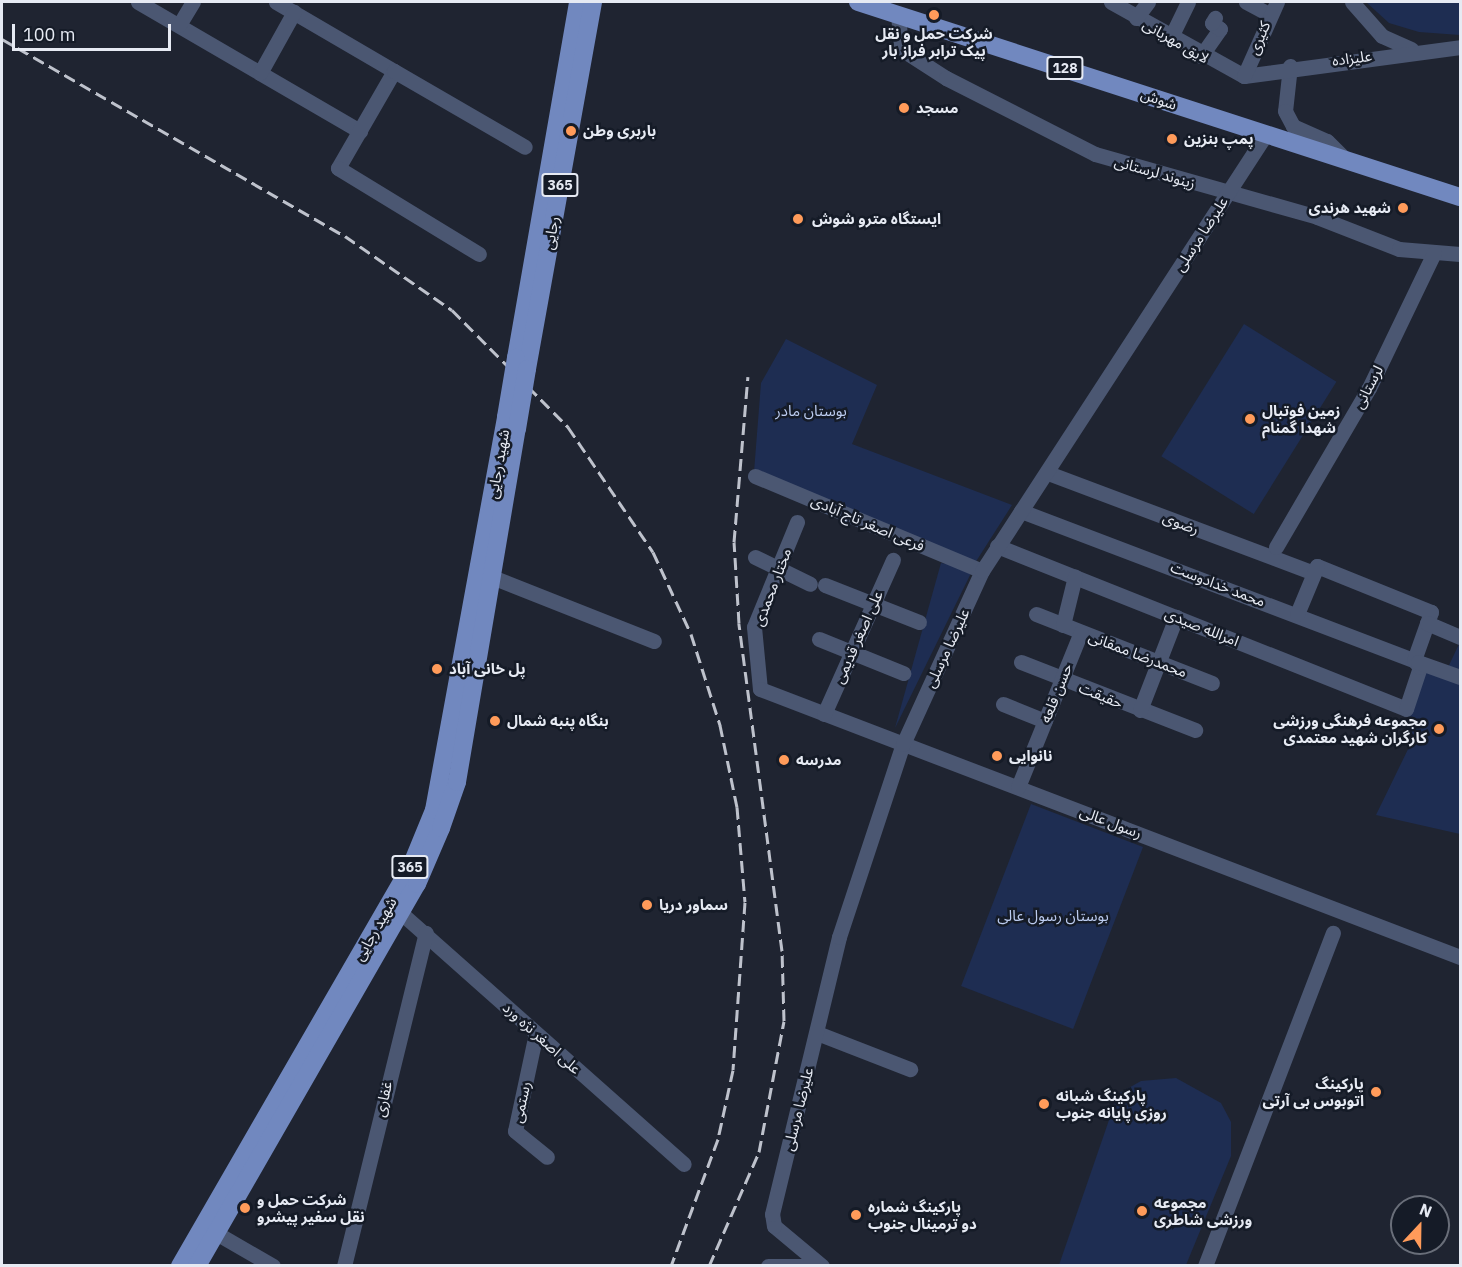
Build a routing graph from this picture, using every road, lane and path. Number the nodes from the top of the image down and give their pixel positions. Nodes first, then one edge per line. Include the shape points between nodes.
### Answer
1 (138, 2) edge
2 (193, 2) edge
3 (276, 2) edge
4 (578, 2) edge
5 (592, 2) edge
6 (861, 2) edge
7 (1111, 2) edge
8 (1148, 2) edge
9 (1188, 2) edge
10 (1246, 2) edge
11 (1352, 2) edge
12 (896, 8) edge
13 (1273, 8) edge
14 (294, 12) junction
15 (1137, 18) junction
16 (1215, 18) dead end
17 (179, 25) junction
18 (1170, 39) junction
19 (1461, 47) edge
20 (1417, 50) junction
21 (1202, 56) junction
22 (1290, 66) junction
23 (394, 71) junction
24 (260, 73) junction
25 (1244, 76) junction
26 (360, 131) junction
27 (1266, 134) junction
28 (525, 147) dead end
29 (1346, 160) junction
30 (1228, 193) junction
31 (1461, 197) edge
32 (1434, 253) junction
33 (478, 254) dead end
34 (1461, 254) edge
35 (522, 363) junction
36 (511, 423) junction
37 (1048, 473) junction
38 (755, 476) dead end
39 (1021, 511) junction
40 (797, 522) dead end
41 (997, 546) junction
42 (1276, 547) dead end
43 (755, 557) dead end
44 (893, 560) dead end
45 (778, 568) junction
46 (982, 571) junction
47 (1314, 573) junction
48 (1075, 576) junction
49 (492, 577) junction
50 (874, 604) junction
51 (1036, 614) dead end
52 (1297, 615) junction
53 (1176, 617) junction
54 (1429, 618) junction
55 (919, 622) dead end
56 (1063, 625) junction
57 (1081, 632) junction
58 (1460, 637) edge
59 (819, 639) dead end
60 (654, 641) dead end
61 (851, 654) junction
62 (1416, 661) junction
63 (1021, 662) dead end
64 (1159, 663) junction
65 (903, 674) dead end
66 (1460, 677) edge
67 (1062, 679) junction
68 (1212, 683) dead end
69 (760, 689) joint
70 (1002, 704) dead end
71 (1140, 710) junction
72 (824, 714) junction
73 (1045, 721) junction
74 (1195, 730) dead end
75 (903, 744) junction
76 (1018, 787) junction
77 (396, 907) junction
78 (426, 933) junction
79 (1333, 933) dead end
80 (1461, 957) edge
81 (536, 1033) junction
82 (817, 1033) junction
83 (910, 1069) dead end
84 (547, 1158) dead end
85 (684, 1164) dead end
86 (216, 1233) junction
87 (180, 1266) edge
88 (197, 1266) edge
89 (273, 1266) edge
90 (344, 1266) edge
91 (768, 1266) edge
92 (804, 1266) edge
93 (822, 1266) edge
94 (1205, 1266) edge

1 - 17 street
2 - 17 street
3 - 14 street
4 - 35 main road, رجایی / 365
5 - 35 main road, رجایی / 365
6 - 12 main road, شوش
7 - 15 street, لایق مهربانی
8 - 15 street
9 - 18 street
10 - 13 street
11 - 20 street via 1382,36
12 - 27 main road, شوش / 128
12 - 30 street, زینوند لرستانی via 902,49 946,78 1095,154
13 - 25 street, کثیری
14 - 23 street
14 - 24 street
15 - 18 street, لایق مهربانی
16 - 21 street via 1212,23 1220,29
17 - 24 street
18 - 21 street, لایق مهربانی
19 - 20 street, علیزاده
20 - 22 street, علیزاده
21 - 25 street, لایق مهربانی
22 - 25 street, علیزاده
22 - 29 street via 1285,111 1293,126 1327,141
23 - 26 street
23 - 28 street
24 - 26 street
26 - 33 street via 338,168
27 - 29 main road, شوش / 128
27 - 30 street, علیرضا مرسلی
29 - 31 main road, شوش / 128
30 - 32 street, زینوند لرستانی via 1317,217 1399,249
30 - 37 street, علیرضا مرسلی
32 - 34 street, زینوند لرستانی
32 - 42 street, لرستانی via 1369,388
35 - 36 main road, رجایی / 365, bridge
36 - 49 main road, شهید رجایی / 365
36 - 77 main road, شهید رجایی / 365 via 444,776
37 - 39 street, علیرضا مرسلی
37 - 47 street, رضوی
38 - 46 street, فرعی اصغر تاج آبادی
39 - 41 street, علیرضا مرسلی
39 - 52 street, محمد خدادوست
40 - 45 street, مختار محمدی
41 - 46 street, علیرضا مرسلی
41 - 48 street, امرالله صیدی
43 - 45 street
44 - 50 street, علی اصغر قدیمی
45 - 50 street
45 - 69 street, مختار محمدی via 754,627
46 - 75 street, علیرضا مرسلی
47 - 52 street
47 - 54 street, رضوی via 1317,566
48 - 53 street, امرالله صیدی
48 - 56 street
49 - 60 street
49 - 77 main road, شهید رجایی / 365 via 457,782
50 - 55 street
50 - 61 street, علی اصغر قدیمی
51 - 56 street, محمدرضا ممقانی
52 - 62 street, محمد خدادوست
53 - 62 street, امرالله صیدی via 1406,710
53 - 64 street
54 - 58 street
54 - 62 street
56 - 57 street, محمدرضا ممقانی
57 - 64 street, محمدرضا ممقانی
57 - 67 street, حسن قلعه
59 - 61 street
61 - 65 street
61 - 72 street, علی اصغر قدیمی
62 - 66 street, محمد خدادوست
63 - 67 street, حقیقت
64 - 68 street, محمدرضا ممقانی
64 - 71 street
67 - 71 street, حقیقت
67 - 73 street, حسن قلعه
69 - 72 street, رسول عالی
70 - 73 street
71 - 74 street, حقیقت
72 - 75 street, رسول عالی
73 - 76 street, حسن قلعه
75 - 76 street, رسول عالی
75 - 82 street, علیرضا مرسلی via 839,937
76 - 80 street, رسول عالی
77 - 78 street, علی اصغر نژه ورد
77 - 86 main road, شهید رجایی / 365
77 - 87 main road, شهید رجایی / 365
78 - 81 street, علی اصغر نژه ورد
78 - 90 street, غفاری
79 - 94 street
81 - 84 street, رستمی via 515,1131
81 - 85 street, علی اصغر نژه ورد
82 - 83 street
82 - 93 street, علیرضا مرسلی via 780,1173 774,1226
86 - 88 main road, شهید رجایی / 365
86 - 89 street
91 - 92 street

